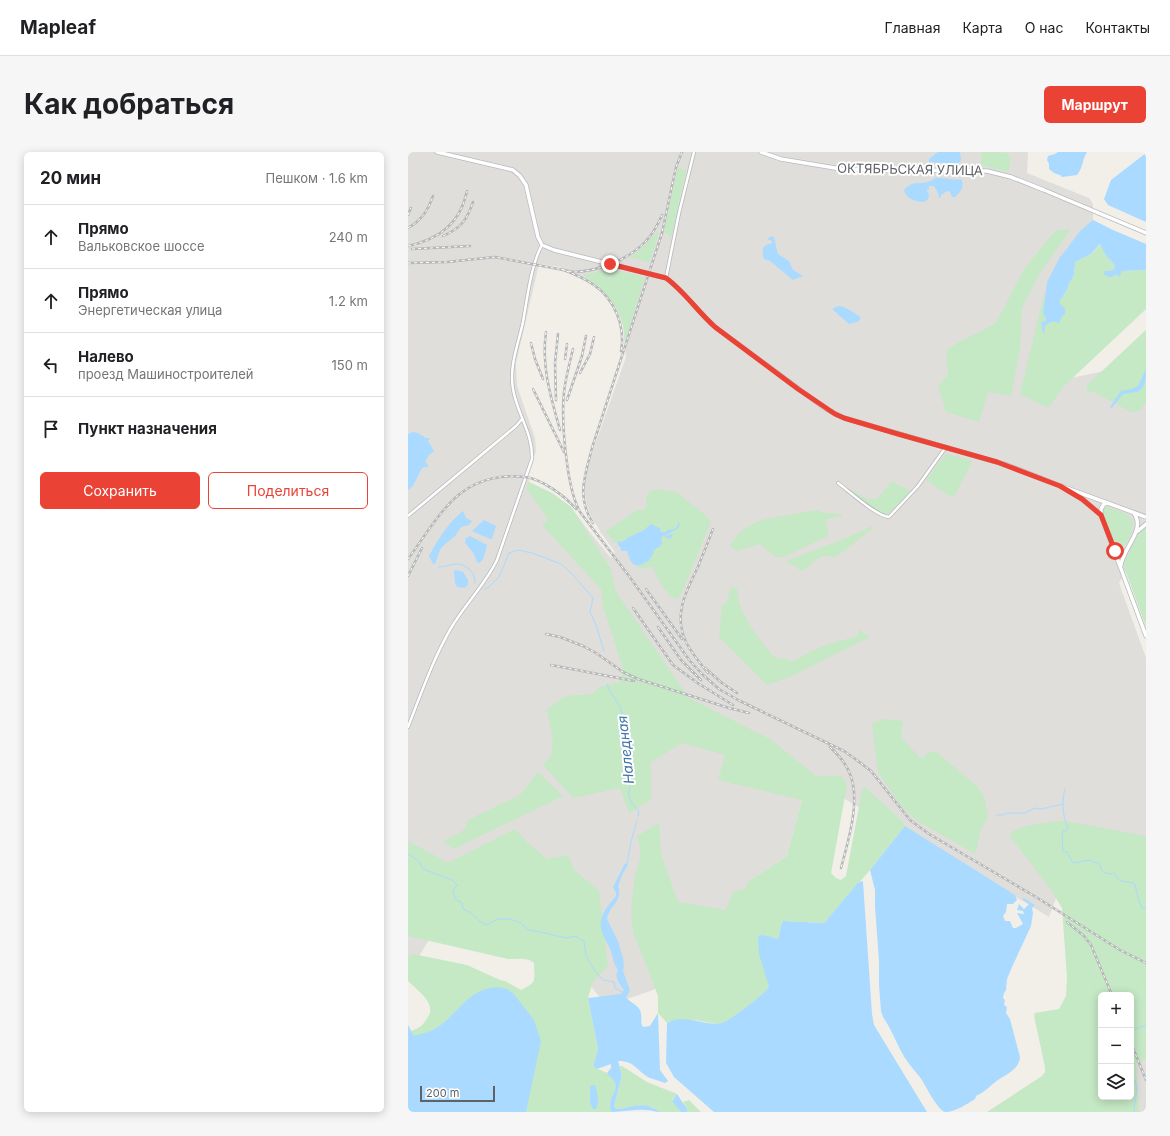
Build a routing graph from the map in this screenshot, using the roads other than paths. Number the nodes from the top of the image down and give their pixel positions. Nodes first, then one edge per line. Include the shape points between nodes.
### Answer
1 (437, 152) edge
2 (694, 152) edge
3 (761, 152) edge
4 (1146, 233) edge
5 (542, 245) junction
6 (666, 278) junction
7 (522, 419) junction
8 (946, 447) junction
9 (838, 483) dead end
10 (1060, 486) junction
11 (1106, 502) junction
12 (1133, 512) junction
13 (1101, 515) junction
14 (408, 516) edge
15 (1146, 517) edge
16 (1146, 524) edge
17 (1137, 531) junction
18 (1115, 551) junction
19 (1123, 554) junction
20 (1121, 568) junction
21 (1146, 636) edge
22 (408, 727) edge

1 - 5 street via 507,168 517,173 526,186
2 - 6 street
3 - 4 street, ОКТЯБРЬСКАЯ УЛИЦА via 786,160 842,168 988,170 1044,190
5 - 6 street
5 - 7 street via 538,251 512,370 513,389
6 - 8 street via 715,327 826,409 844,418
7 - 14 street
7 - 22 street via 531,444 532,459 497,560 491,573 448,634
8 - 9 street via 918,486 889,517 882,516
8 - 10 street via 1023,470
10 - 11 street
10 - 13 street via 1082,499
11 - 12 street
11 - 13 street via 1101,507
12 - 15 street
12 - 17 street via 1139,522
13 - 18 street
16 - 17 street
17 - 19 street
18 - 19 street
18 - 20 street
19 - 20 street
20 - 21 street

